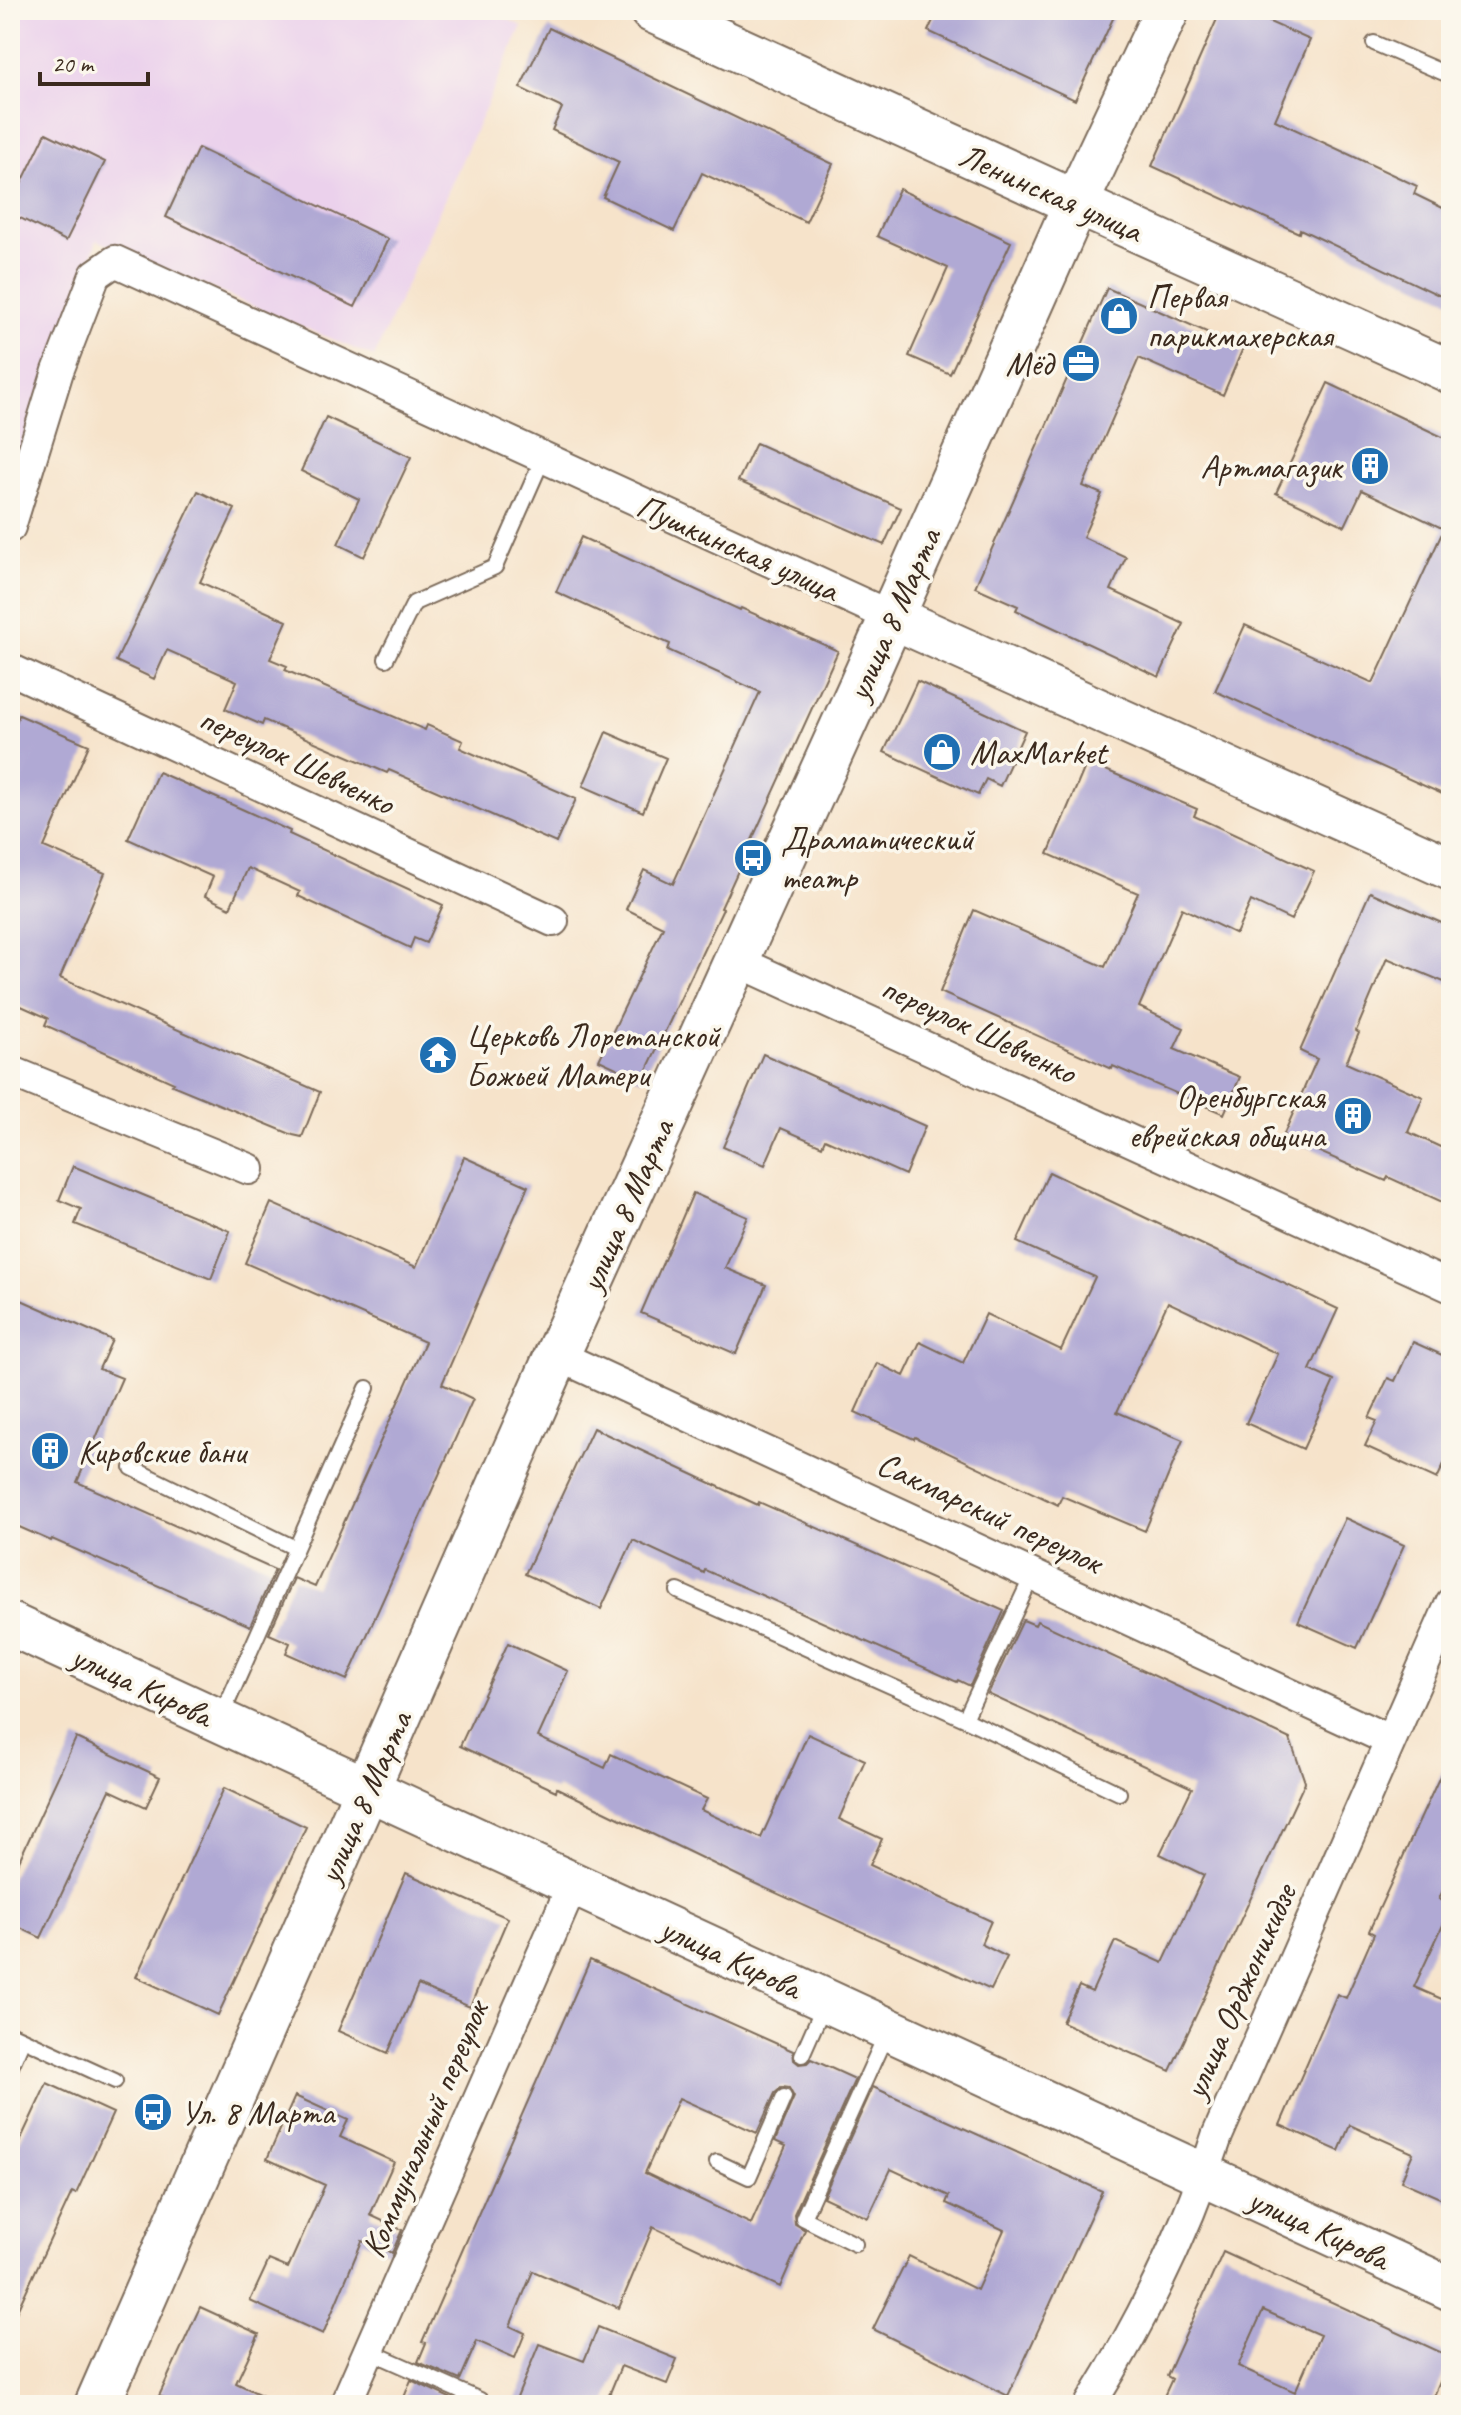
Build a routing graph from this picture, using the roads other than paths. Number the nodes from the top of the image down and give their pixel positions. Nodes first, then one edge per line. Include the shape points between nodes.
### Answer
1 (1167, 10) edge
2 (679, 16) edge
3 (1374, 43) dead end
4 (1451, 76) edge
5 (1076, 203) junction
6 (1451, 372) edge
7 (543, 458) junction
8 (10, 527) edge
9 (892, 617) junction
10 (386, 659) dead end
11 (10, 669) edge
12 (1451, 869) edge
13 (553, 921) dead end
14 (737, 961) junction
15 (10, 1071) edge
16 (249, 1169) dead end
17 (1451, 1287) edge
18 (557, 1355) junction
19 (367, 1388) dead end
20 (132, 1468) dead end
21 (295, 1548) junction
22 (1033, 1574) junction
23 (678, 1591) dead end
24 (1451, 1603) edge
25 (10, 1624) edge
26 (965, 1719) junction
27 (220, 1721) junction
28 (1389, 1740) junction
29 (367, 1791) junction
30 (1119, 1793) dead end
31 (573, 1884) junction
32 (826, 2000) junction
33 (888, 2028) junction
34 (17, 2036) edge
35 (802, 2055) dead end
36 (10, 2069) edge
37 (115, 2081) dead end
38 (784, 2097) dead end
39 (717, 2162) dead end
40 (1205, 2174) junction
41 (855, 2244) dead end
42 (1451, 2289) edge
43 (369, 2351) junction
44 (105, 2399) edge
45 (345, 2405) edge
46 (483, 2405) edge
47 (1090, 2405) edge

1 - 5 main road, улица 8 Марта
2 - 5 main road, Ленинская улица
3 - 4 lane
5 - 6 main road, Ленинская улица
5 - 9 main road, улица 8 Марта
7 - 8 street, Пушкинская улица via 115,261 95,275 58,371
7 - 9 street, Пушкинская улица
7 - 10 lane via 495,567 414,603
9 - 12 main road, Пушкинская улица
9 - 14 main road, улица 8 Марта
11 - 13 street, переулок Шевченко
14 - 17 street, переулок Шевченко
14 - 18 main road, улица 8 Марта
15 - 16 street
18 - 22 street, Сакмарский переулок
18 - 29 main road, улица 8 Марта
19 - 21 lane
20 - 21 lane
21 - 27 lane
22 - 26 lane
22 - 28 street, Сакмарский переулок
23 - 26 lane
24 - 28 street, улица Орджоникидзе
25 - 27 main road, улица Кирова
26 - 30 lane
27 - 29 main road, улица Кирова
28 - 40 street, улица Орджоникидзе
29 - 31 main road, улица Кирова
29 - 44 main road, улица 8 Марта
31 - 32 main road, улица Кирова
31 - 43 street, Коммунальный переулок
32 - 33 main road, улица Кирова
32 - 35 lane
33 - 40 main road, улица Кирова
33 - 41 lane via 803,2218
34 - 36 lane
34 - 37 lane
38 - 39 lane via 749,2177
40 - 42 main road, улица Кирова
40 - 47 street, улица Орджоникидзе via 1190,2216
43 - 45 street, Коммунальный переулок
43 - 46 lane

